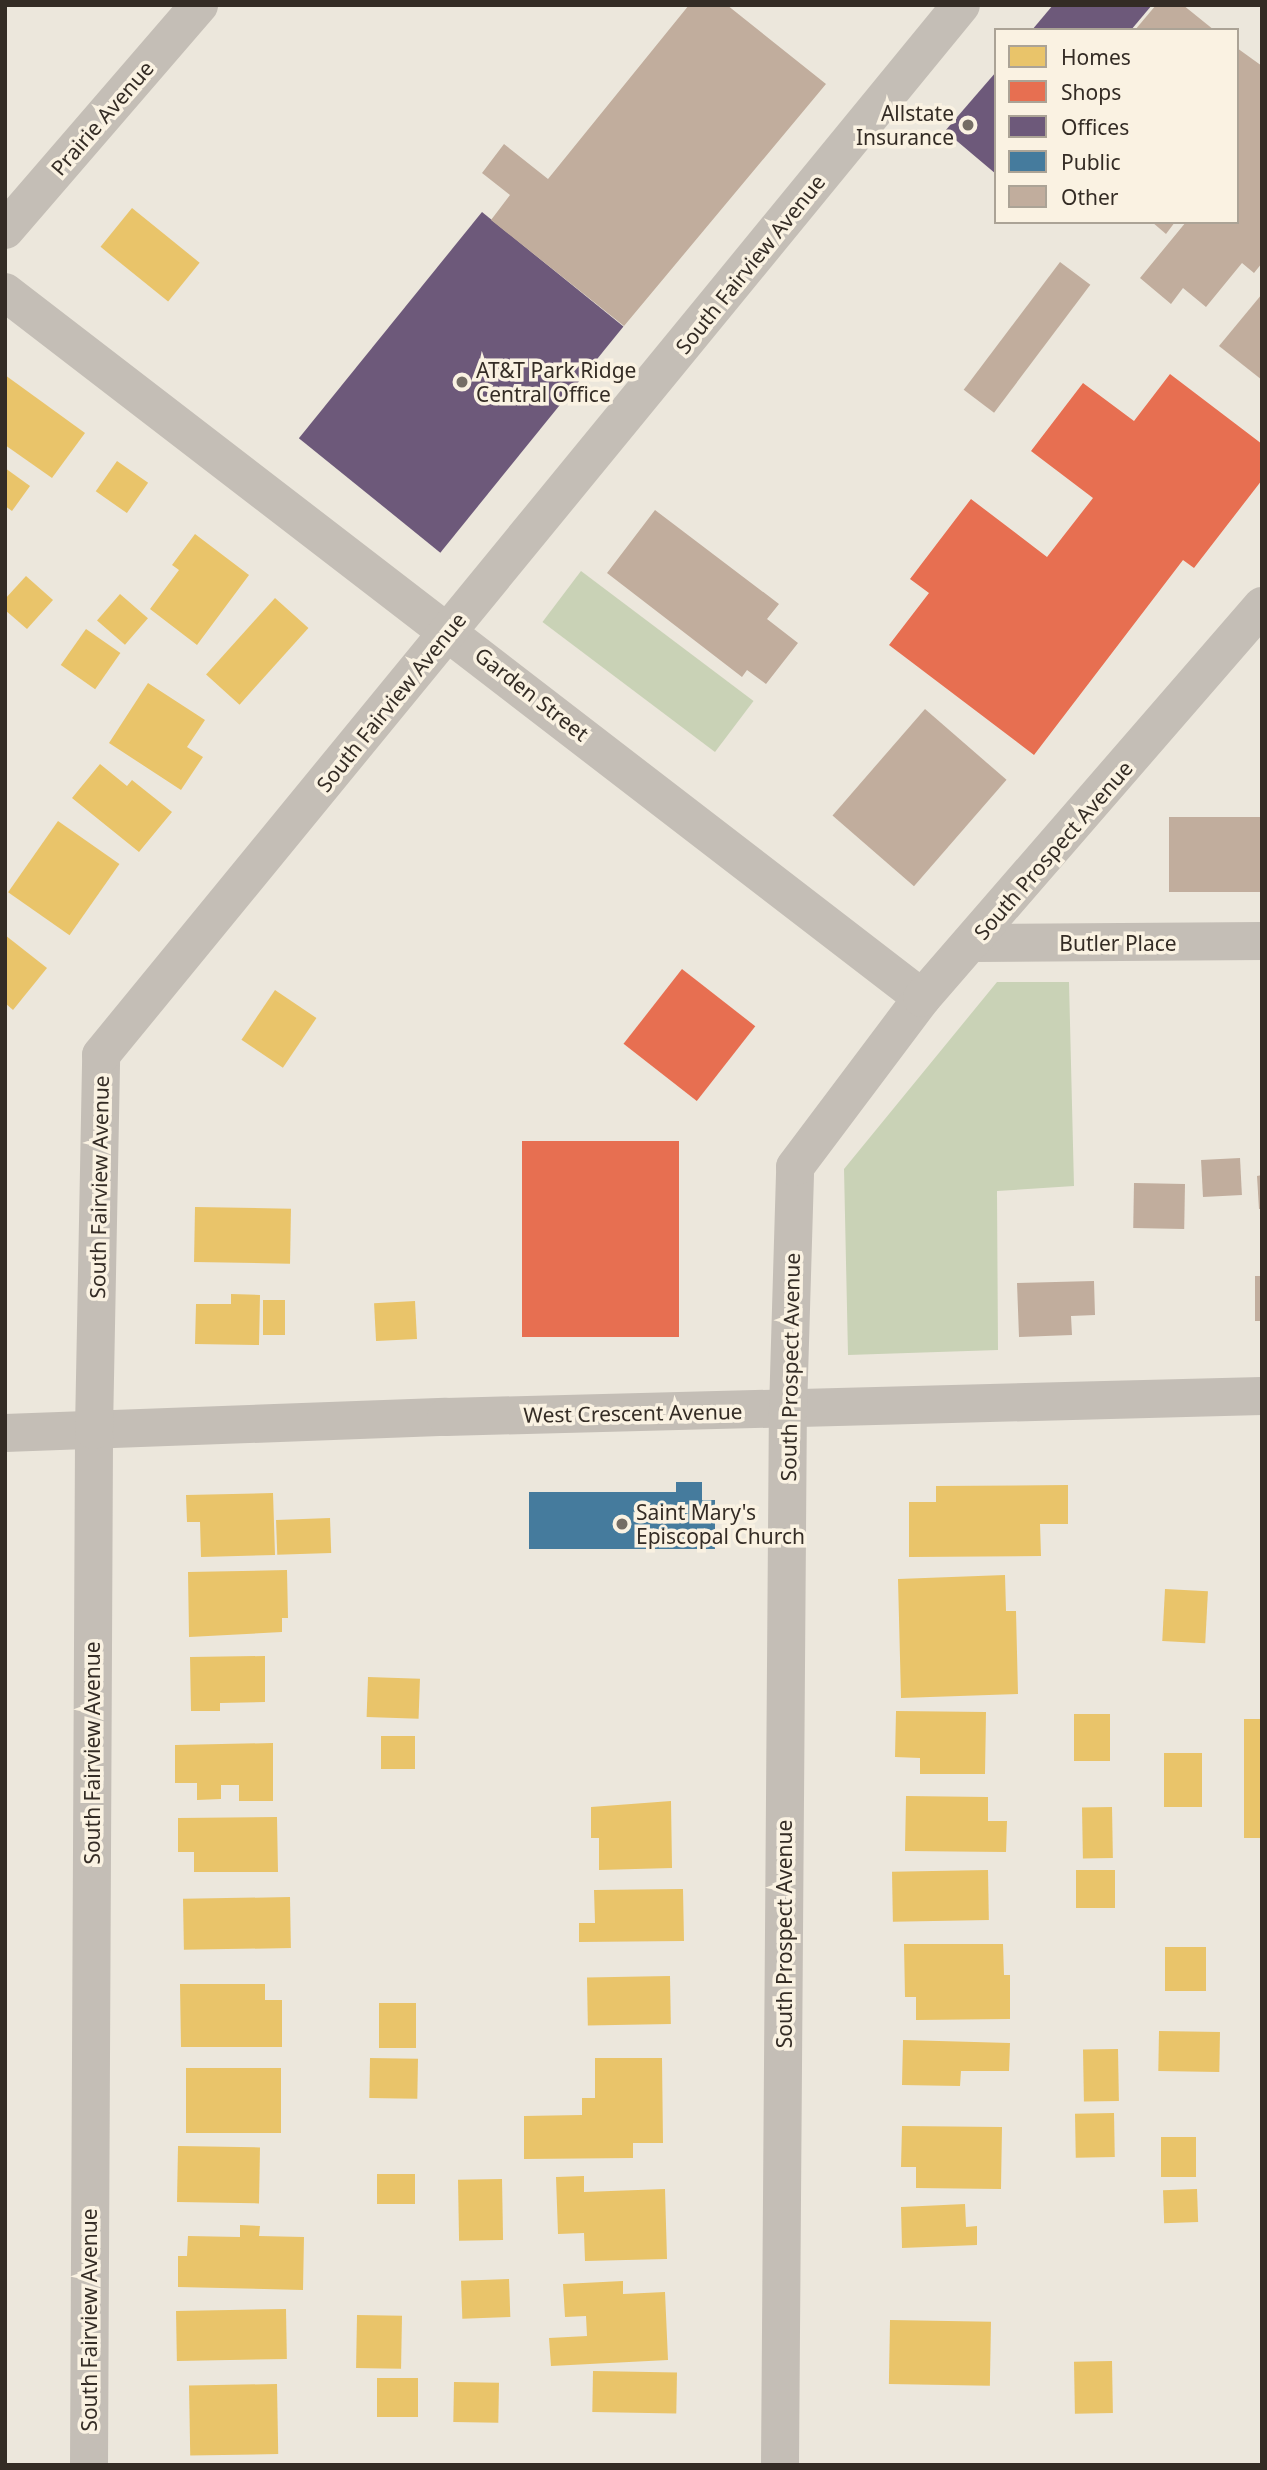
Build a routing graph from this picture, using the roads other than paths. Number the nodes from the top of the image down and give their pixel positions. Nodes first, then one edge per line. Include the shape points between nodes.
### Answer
1 (199, 5) edge
2 (961, 5) edge
3 (5, 230) edge
4 (5, 292) edge
5 (1262, 606) edge
6 (450, 630) junction
7 (1262, 941) edge
8 (974, 943) junction
9 (922, 998) junction
10 (1262, 1396) edge
11 (788, 1410) junction
12 (94, 1430) junction
13 (5, 1433) edge
14 (89, 2465) edge
15 (780, 2465) edge

1 - 3 street, Prairie Avenue
2 - 6 street, South Fairview Avenue
4 - 6 street, Garden Street
5 - 8 street, South Prospect Avenue
6 - 9 street, Garden Street
6 - 12 street, South Fairview Avenue via 101,1055
7 - 8 street, Butler Place
8 - 9 street, South Prospect Avenue
9 - 11 street, South Prospect Avenue via 795,1167
10 - 11 street, West Crescent Avenue
11 - 12 street, West Crescent Avenue
11 - 15 street, South Prospect Avenue
12 - 13 street, West Crescent Avenue
12 - 14 street, South Fairview Avenue

